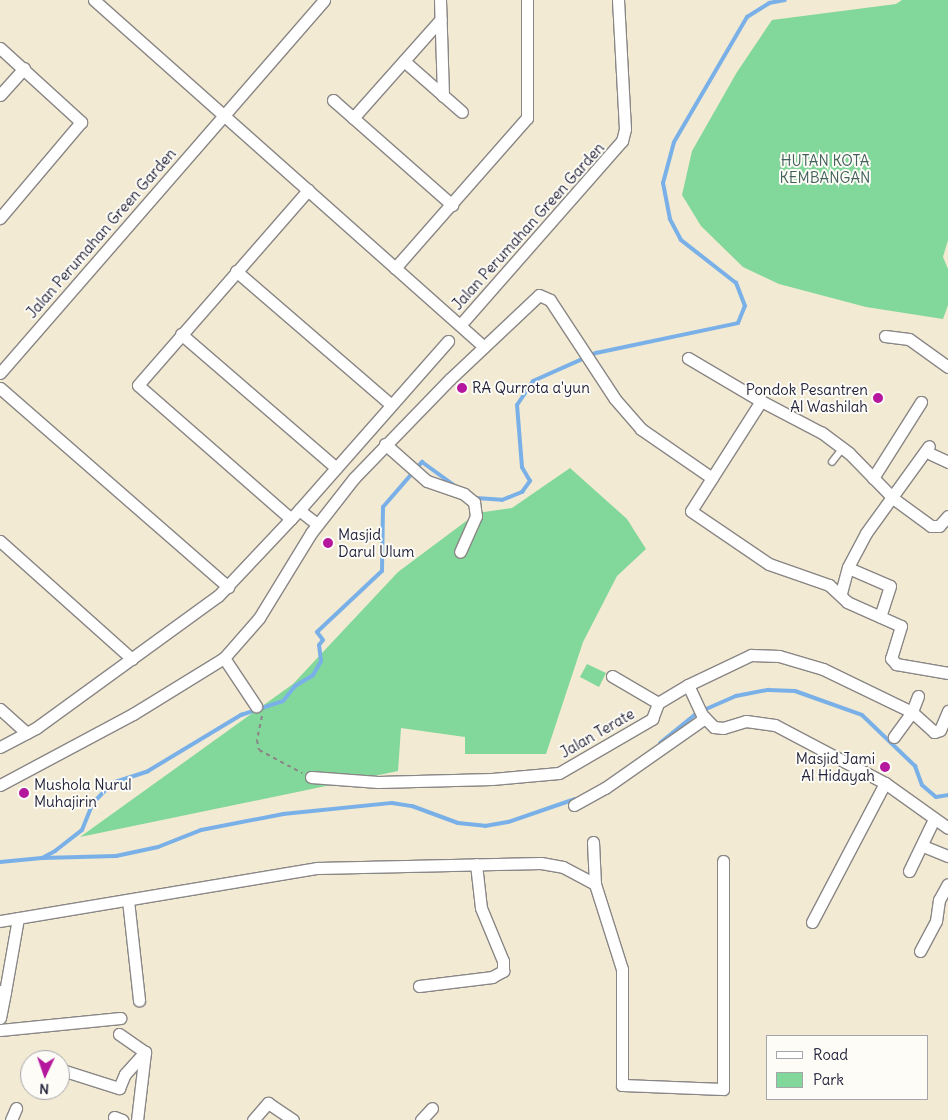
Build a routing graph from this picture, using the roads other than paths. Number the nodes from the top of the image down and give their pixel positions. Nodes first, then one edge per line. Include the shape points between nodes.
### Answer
1 (94, 0) edge
2 (324, 0) edge
3 (440, 0) edge
4 (527, 0) edge
5 (618, 0) edge
6 (441, 18) junction
7 (0, 48) edge
8 (404, 61) junction
9 (24, 68) junction
10 (0, 95) edge
11 (443, 96) junction
12 (333, 100) dead end
13 (462, 112) dead end
14 (226, 114) junction
15 (353, 118) junction
16 (308, 190) junction
17 (452, 205) junction
18 (0, 218) edge
19 (396, 268) junction
20 (236, 271) junction
21 (461, 324) junction
22 (181, 334) junction
23 (885, 336) dead end
24 (448, 341) dead end
25 (483, 346) junction
26 (688, 358) dead end
27 (948, 368) edge
28 (0, 373) edge
29 (0, 388) edge
30 (761, 401) junction
31 (921, 402) dead end
32 (391, 405) junction
33 (385, 444) junction
34 (843, 448) junction
35 (832, 462) dead end
36 (948, 462) edge
37 (336, 468) junction
38 (712, 478) junction
39 (873, 478) junction
40 (891, 496) junction
41 (299, 510) junction
42 (948, 516) edge
43 (291, 519) junction
44 (317, 524) junction
45 (0, 541) edge
46 (460, 552) dead end
47 (853, 570) dead end
48 (228, 587) junction
49 (841, 593) junction
50 (880, 616) junction
51 (224, 658) junction
52 (132, 659) junction
53 (948, 673) edge
54 (612, 676) dead end
55 (688, 685) junction
56 (918, 696) dead end
57 (658, 703) junction
58 (0, 709) edge
59 (259, 710) road end
60 (912, 712) junction
61 (948, 712) edge
62 (704, 716) junction
63 (27, 733) junction
64 (894, 736) dead end
65 (0, 747) edge
66 (311, 777) road end
67 (885, 783) junction
68 (0, 785) edge
69 (574, 805) dead end
70 (934, 819) junction
71 (948, 828) edge
72 (594, 842) dead end
73 (923, 846) junction
74 (948, 856) edge
75 (723, 861) dead end
76 (476, 864) junction
77 (909, 871) dead end
78 (595, 884) junction
79 (948, 884) edge
80 (128, 900) junction
81 (18, 918) junction
82 (0, 921) edge
83 (936, 921) junction
84 (812, 922) dead end
85 (948, 924) edge
86 (920, 951) dead end
87 (419, 986) dead end
88 (2, 991) edge
89 (139, 1000) dead end
90 (0, 1018) edge
91 (120, 1018) dead end
92 (0, 1030) edge
93 (119, 1034) dead end
94 (145, 1052) junction
95 (70, 1072) edge
96 (16, 1108) dead end
97 (432, 1108) dead end
98 (11, 1120) edge
99 (137, 1120) edge
100 (254, 1120) edge
101 (293, 1120) edge
102 (421, 1120) edge

1 - 14 street, Jalan Perumahan Green Garden
2 - 14 street, Jalan Perumahan Green Garden
3 - 6 street
4 - 17 street via 527,118
5 - 21 street, Jalan Perumahan Green Garden via 625,129 622,141
6 - 8 street
6 - 11 street
7 - 9 street
8 - 11 street
8 - 15 street
9 - 10 street
9 - 18 street via 80,122
11 - 13 street
12 - 15 street
14 - 16 street, Jalan Perumahan Green Garden
14 - 28 street, Jalan Perumahan Green Garden
15 - 17 street
16 - 19 street, Jalan Perumahan Green Garden
16 - 20 street
17 - 19 street
19 - 21 street, Jalan Perumahan Green Garden
20 - 22 street
20 - 32 street
21 - 25 street, Jalan Perumahan Green Garden
22 - 37 street
22 - 43 street via 139,380 140,390
23 - 27 street via 909,339
24 - 32 street
25 - 33 street
25 - 38 street via 527,303 542,294 550,300 594,364 614,399 641,429
26 - 30 street
29 - 48 street
30 - 34 street via 822,433
30 - 38 street
31 - 39 street
32 - 37 street
33 - 44 street
33 - 46 street via 420,476 437,486 464,494 474,502 476,516
34 - 35 lane
34 - 39 street
36 - 40 street via 930,450
37 - 41 street
38 - 49 street via 691,511 769,564 829,585
39 - 40 street
40 - 42 street via 931,526 939,526
40 - 49 street via 848,567
41 - 43 street
41 - 44 street
43 - 48 street
44 - 51 street via 259,618
45 - 52 street
47 - 50 street via 890,586
48 - 52 street
49 - 50 street via 847,602
50 - 53 street via 901,626 890,658 896,664
51 - 59 street
51 - 68 street via 133,714
52 - 63 street
54 - 57 street
55 - 57 street, Jalan Terate
55 - 60 street, Jalan Terate via 743,658 770,655 823,668
55 - 62 street
56 - 60 street
57 - 66 street, Jalan Terate via 652,718 559,773 492,779 378,782
58 - 63 street
60 - 61 street, Jalan Terate via 936,732
60 - 64 street
62 - 67 street via 716,728 746,721 775,725
62 - 69 street via 613,783
63 - 65 street
67 - 70 street
67 - 84 street
70 - 71 street
70 - 73 street
72 - 78 street
73 - 74 street
73 - 77 street
75 - 78 street via 723,1089 622,1085 622,969
76 - 78 street via 541,863 563,867
76 - 80 street via 316,868
76 - 87 street via 481,908 503,961 503,971 492,977
79 - 83 street via 940,900
80 - 81 street
80 - 89 street
81 - 82 street
81 - 88 street
83 - 85 street
83 - 86 street
88 - 90 street
91 - 92 street
93 - 94 street
94 - 95 street via 125,1074 119,1088
94 - 99 street
96 - 98 street
97 - 102 street
100 - 101 street via 267,1104 274,1105

